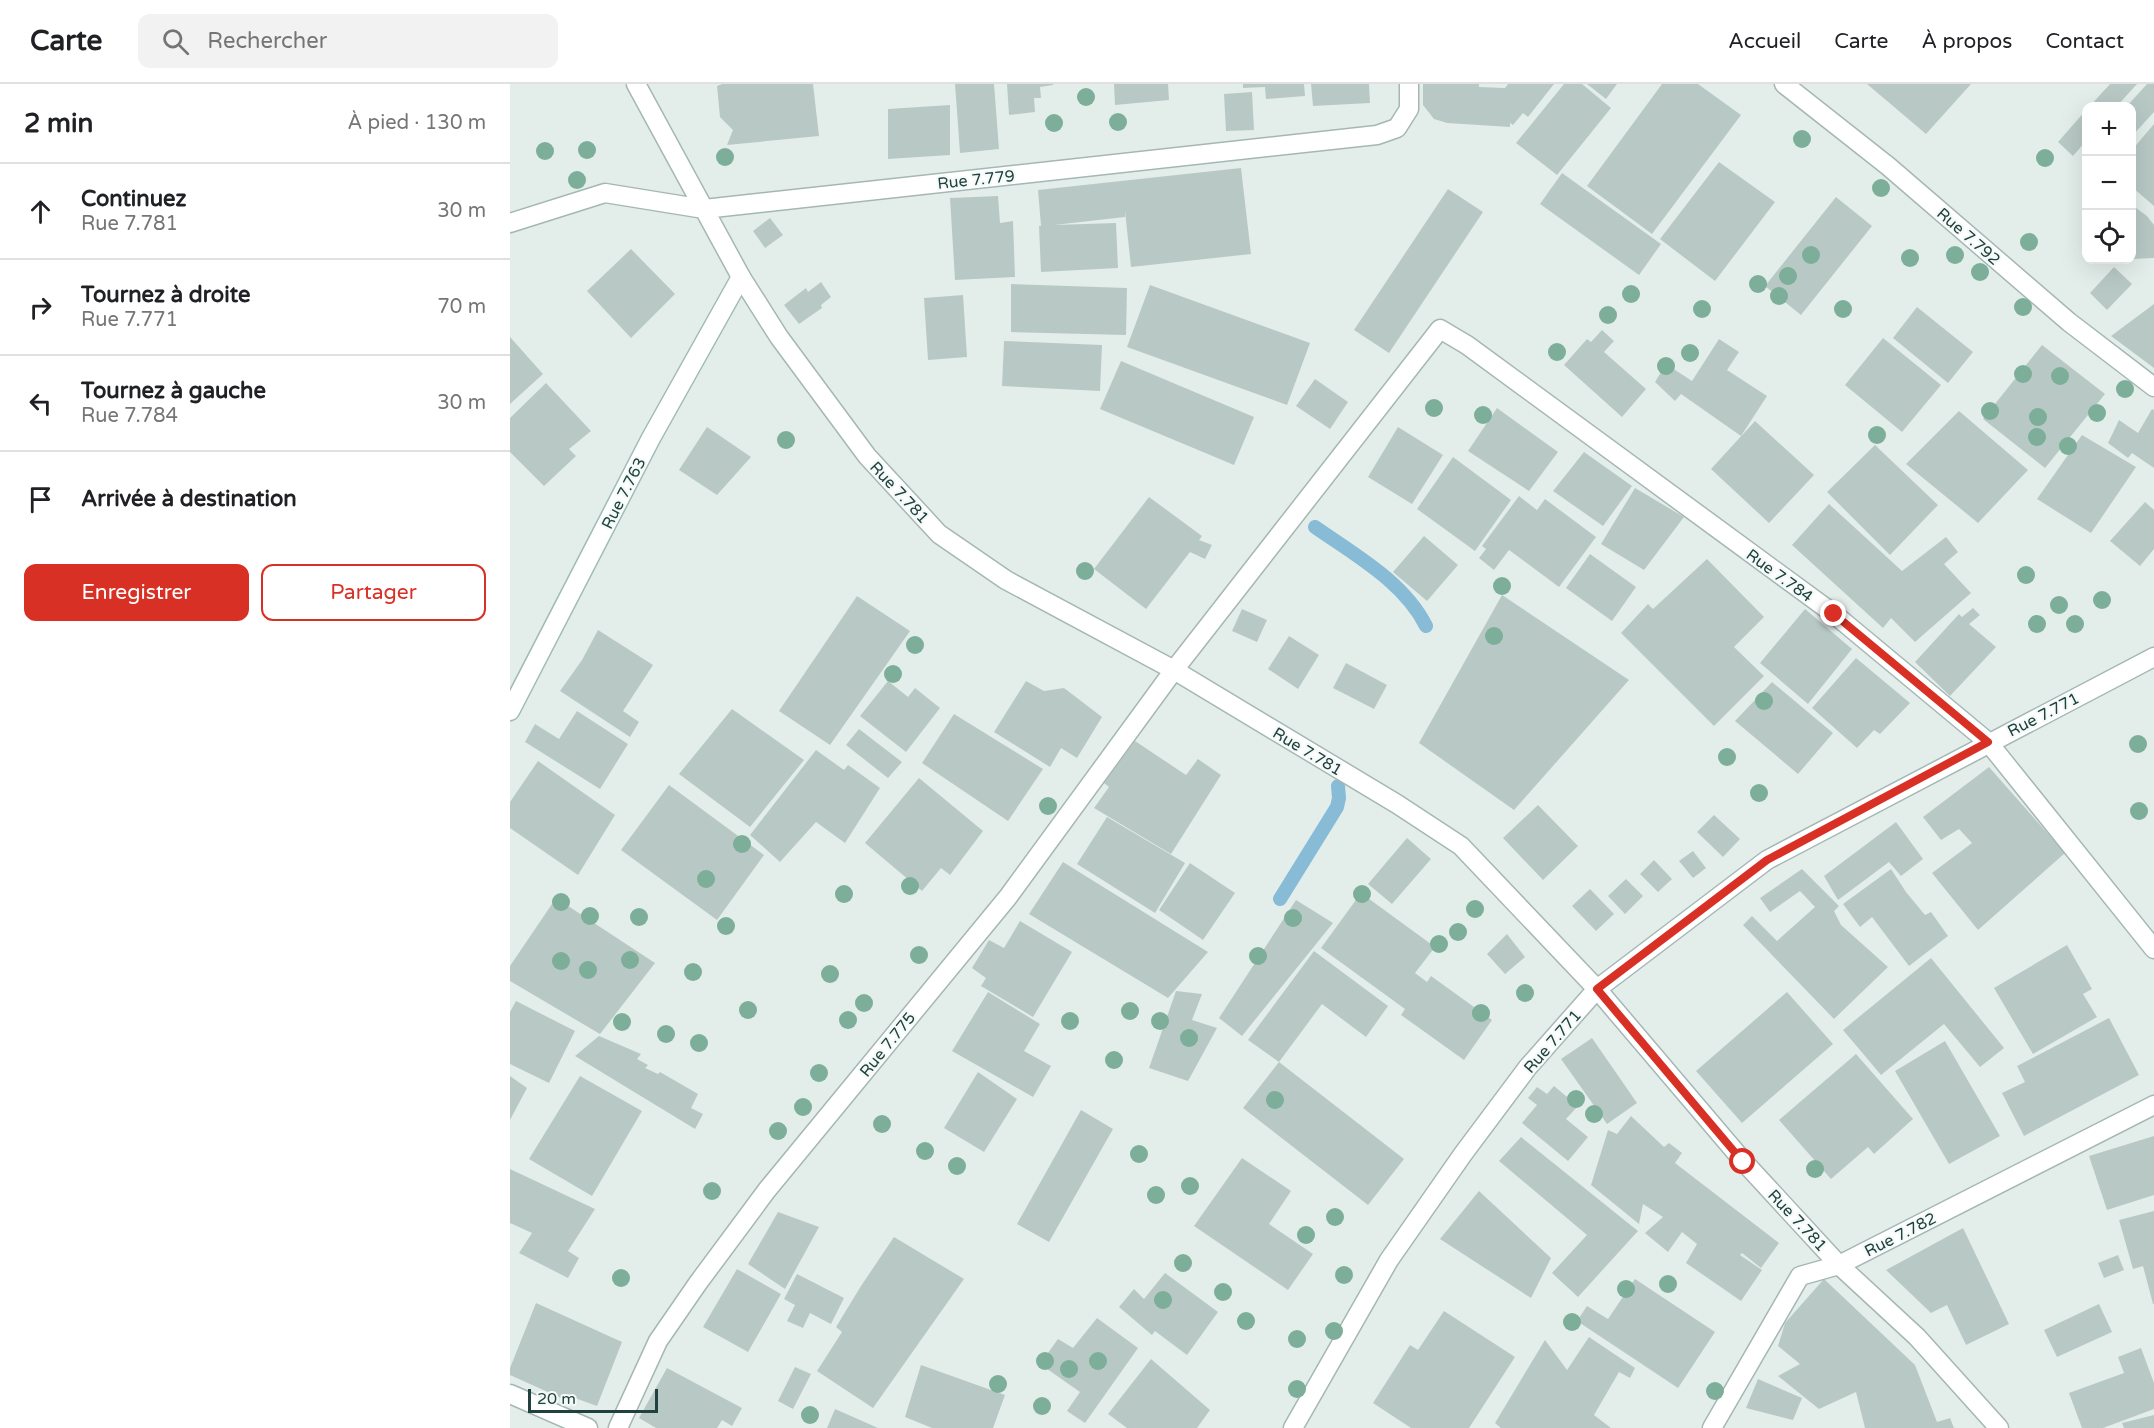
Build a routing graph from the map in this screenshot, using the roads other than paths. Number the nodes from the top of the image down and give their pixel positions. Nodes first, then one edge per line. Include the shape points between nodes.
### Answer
1 (636, 84) edge
2 (1409, 84) edge
3 (1784, 84) edge
4 (704, 209) junction
5 (510, 223) edge
6 (741, 277) junction
7 (2154, 387) edge
8 (2154, 657) edge
9 (1174, 670) junction
10 (510, 711) edge
11 (1988, 742) junction
12 (2154, 949) edge
13 (1597, 989) junction
14 (2154, 1105) edge
15 (1839, 1265) junction
16 (510, 1394) edge
17 (588, 1428) edge
18 (618, 1428) edge
19 (1293, 1428) edge
20 (1712, 1428) edge
21 (1999, 1428) edge

1 - 4 street, Rue 7.781
2 - 4 street, Rue 7.779 via 1409,110 1397,128 1377,135
3 - 7 street, Rue 7.792 via 1888,166 2069,322
4 - 5 street, Rue 7.779 via 605,193
4 - 6 street, Rue 7.781
6 - 9 street, Rue 7.781 via 779,337 867,456 939,534 1006,580
6 - 10 street, Rue 7.763 via 651,438
8 - 11 street, Rue 7.771
9 - 11 street, Rue 7.784 via 1440,329 1834,614
9 - 13 street, Rue 7.781 via 1461,846
9 - 18 street, Rue 7.775 via 1008,897 767,1190 698,1282 658,1341
11 - 12 street, Rue 7.784
11 - 13 street, Rue 7.771 via 1767,860
13 - 15 street, Rue 7.781 via 1743,1162
13 - 19 street, Rue 7.771 via 1528,1067 1462,1154 1389,1260
14 - 15 street, Rue 7.782
15 - 20 street, Rue 7.782 via 1800,1276
15 - 21 street, Rue 7.781 via 1917,1337
16 - 17 street

